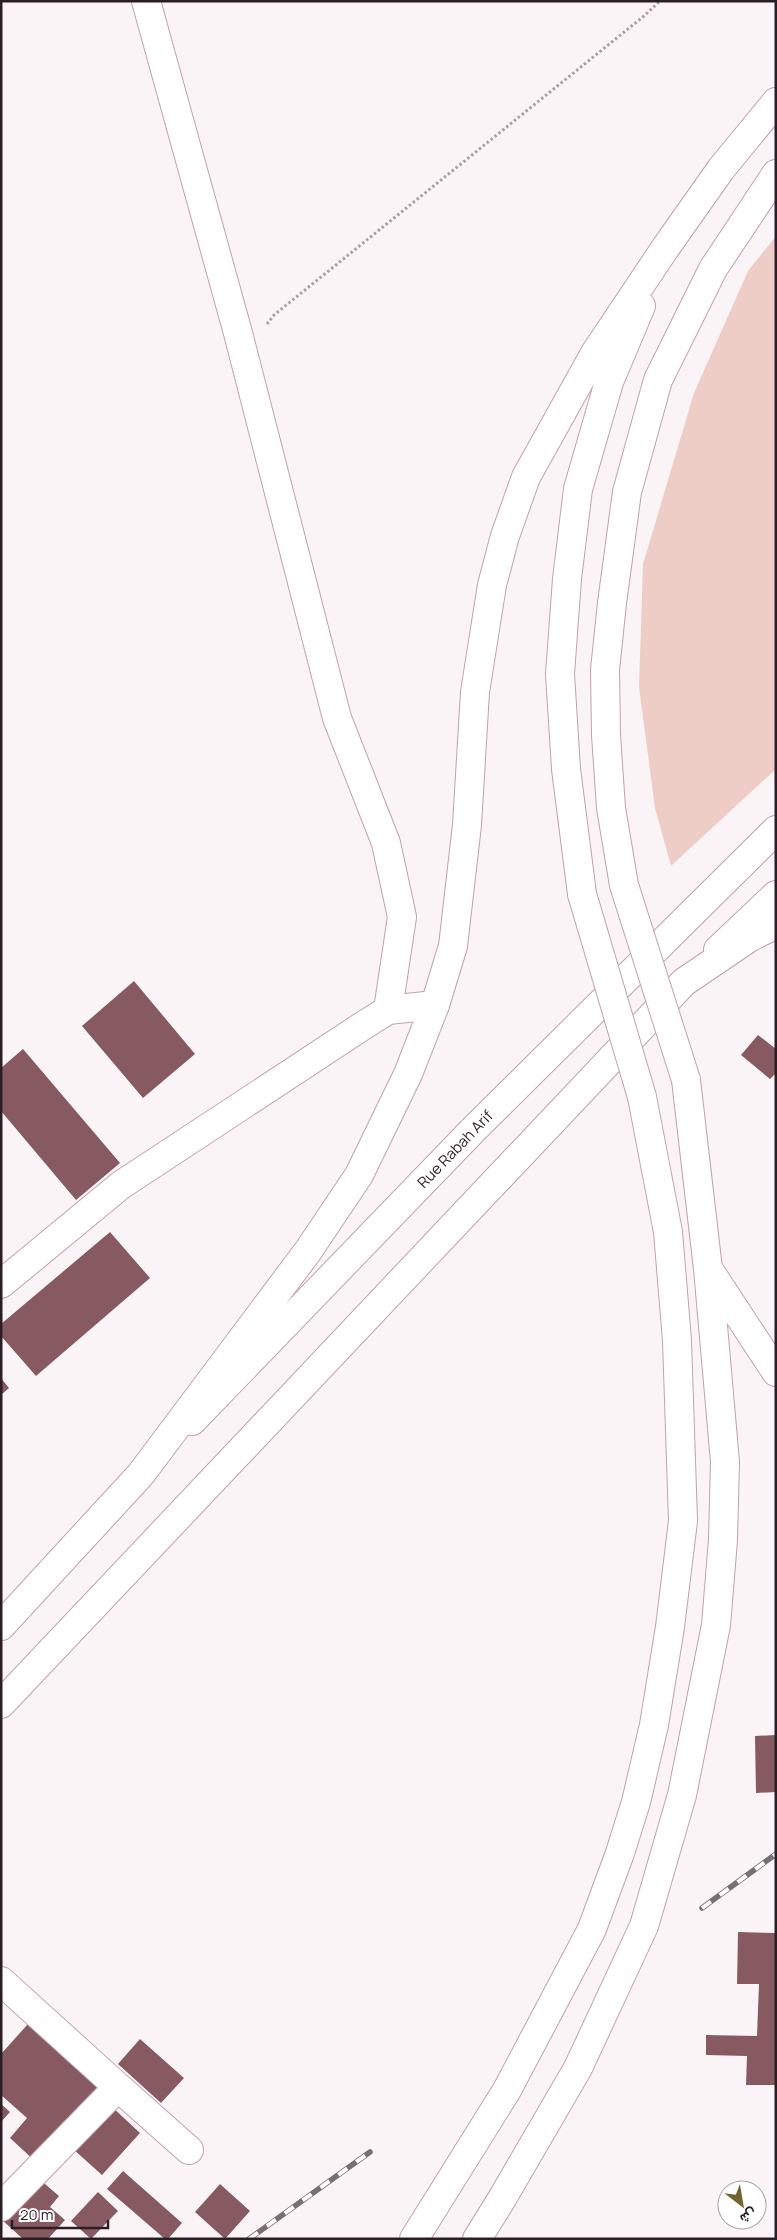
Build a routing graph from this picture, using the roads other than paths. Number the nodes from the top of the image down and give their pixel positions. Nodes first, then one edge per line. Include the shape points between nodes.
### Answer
1 (146, 1) edge
2 (776, 102) edge
3 (776, 174) edge
4 (666, 247) junction
5 (776, 830) edge
6 (776, 896) edge
7 (776, 924) edge
8 (684, 982) junction
9 (435, 1004) junction
10 (388, 1010) junction
11 (708, 1269) junction
12 (1, 1284) edge
13 (776, 1372) edge
14 (141, 1474) junction
15 (1, 1626) edge
16 (1, 1704) edge
17 (1, 1981) edge
18 (118, 2087) junction
19 (189, 2150) dead end
20 (1, 2207) edge
21 (414, 2239) edge
22 (477, 2239) edge

1 - 10 main road via 243,354 337,718 386,843 402,917
2 - 4 main road via 721,169
3 - 11 main road, bridge via 713,269 658,380 626,492 605,670 611,808 624,885 686,1080
4 - 9 main road via 595,353 526,477 505,536 492,585 475,692 467,826 453,946
4 - 21 main road, bridge via 609,382 578,489 560,674 566,768 582,894 642,1096 668,1232 677,1340 683,1521 670,1628 654,1725 636,1802 592,1930 507,2090
5 - 14 main road, Rue Rabah Arif via 475,1128
6 - 8 main road
7 - 8 main road via 749,938
8 - 16 main road
9 - 10 main road
9 - 14 main road via 408,1074 359,1175 308,1251
10 - 12 main road via 121,1185
11 - 13 main road
11 - 22 main road via 725,1462 723,1540 716,1625 682,1795 640,1935 578,2068
14 - 15 main road
17 - 18 main road
18 - 19 main road
18 - 20 main road

